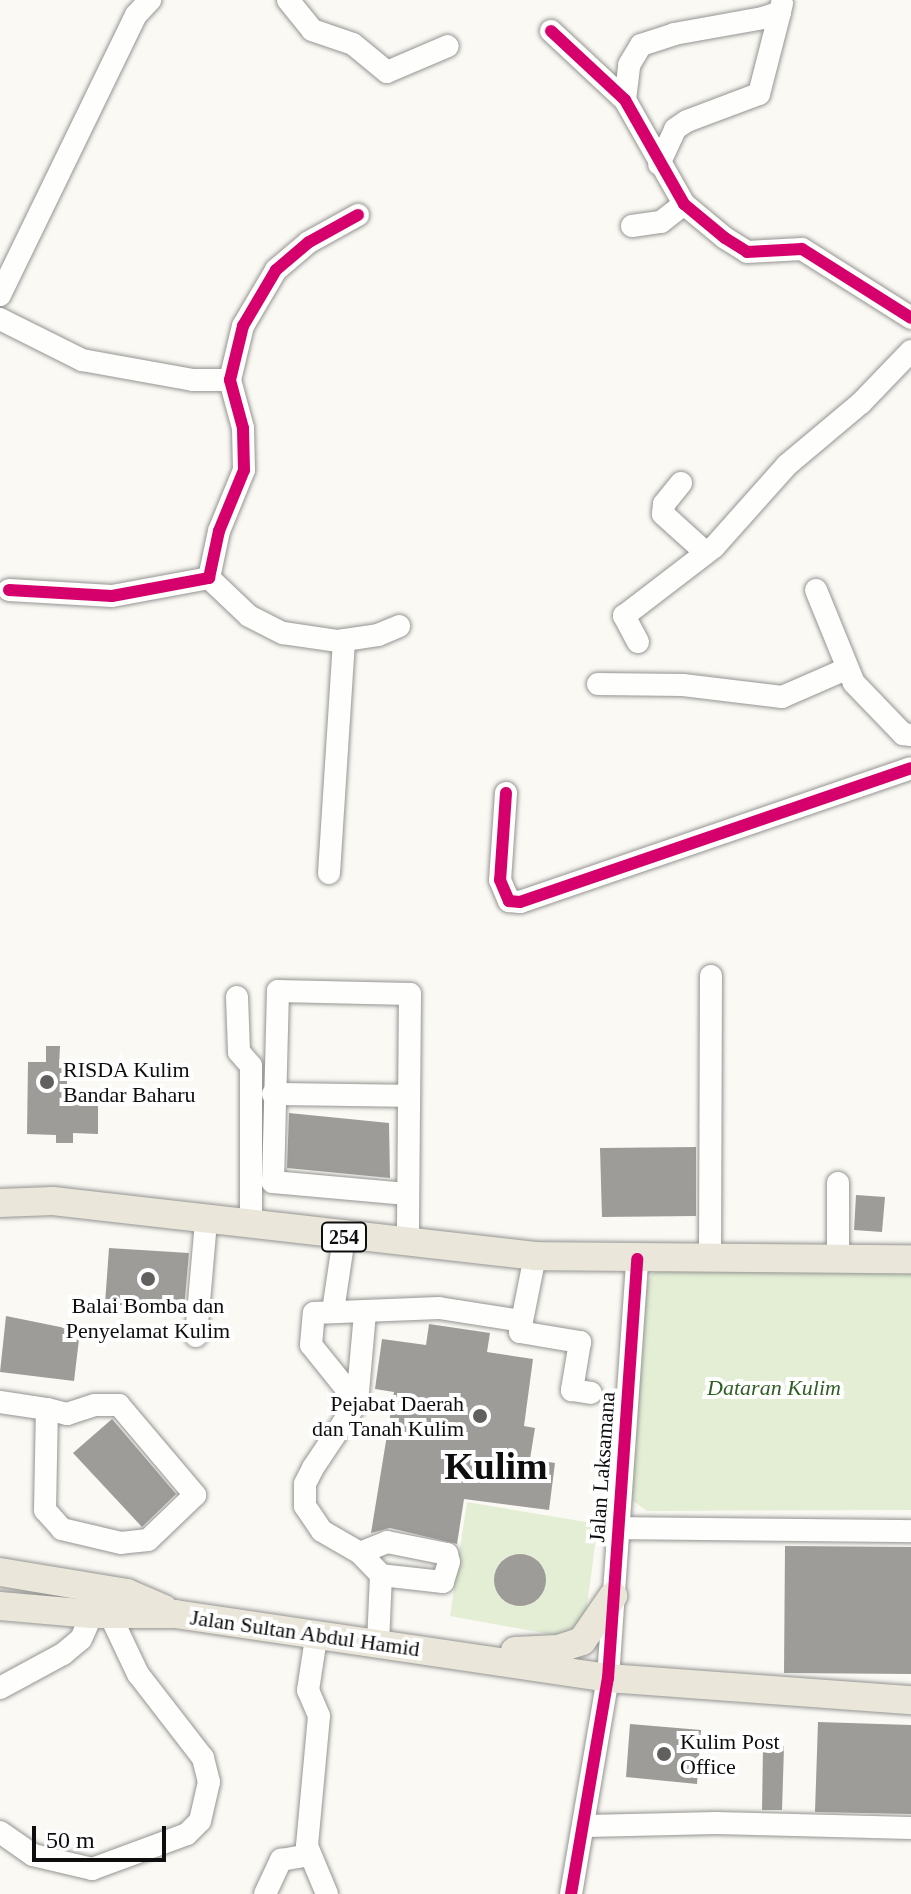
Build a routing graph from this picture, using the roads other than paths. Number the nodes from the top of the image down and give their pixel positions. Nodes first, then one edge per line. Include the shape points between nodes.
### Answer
1 (150, 0) edge
2 (288, 0) edge
3 (781, 6) edge
4 (551, 31) dead end
5 (448, 46) dead end
6 (625, 100) junction
7 (659, 164) junction
8 (684, 204) junction
9 (358, 215) dead end
10 (632, 226) dead end
11 (0, 295) edge
12 (911, 318) edge
13 (0, 319) edge
14 (911, 351) edge
15 (230, 380) junction
16 (681, 483) dead end
17 (706, 553) junction
18 (209, 578) junction
19 (9, 590) dead end
20 (816, 590) dead end
21 (399, 626) dead end
22 (344, 640) junction
23 (638, 642) dead end
24 (846, 669) junction
25 (598, 684) dead end
26 (911, 735) edge
27 (911, 768) edge
28 (506, 793) dead end
29 (329, 873) dead end
30 (711, 976) dead end
31 (237, 997) dead end
32 (273, 1094) junction
33 (409, 1096) junction
34 (838, 1183) dead end
35 (0, 1192) edge
36 (407, 1194) junction
37 (53, 1201) junction
38 (0, 1203) edge
39 (206, 1221) junction
40 (251, 1226) junction
41 (344, 1237) junction
42 (408, 1244) junction
43 (535, 1256) junction
44 (637, 1259) junction
45 (710, 1259) junction
46 (838, 1259) junction
47 (911, 1259) edge
48 (333, 1311) junction
49 (365, 1313) junction
50 (522, 1321) junction
51 (196, 1336) dead end
52 (591, 1393) dead end
53 (0, 1402) edge
54 (357, 1402) junction
55 (47, 1409) junction
56 (618, 1528) junction
57 (911, 1531) edge
58 (360, 1553) junction
59 (0, 1572) edge
60 (381, 1575) junction
61 (613, 1596) junction
62 (0, 1606) edge
63 (100, 1614) junction
64 (175, 1614) junction
65 (316, 1638) junction
66 (378, 1644) junction
67 (461, 1655) junction
68 (608, 1678) junction
69 (0, 1688) edge
70 (911, 1700) edge
71 (587, 1826) junction
72 (911, 1828) edge
73 (0, 1832) edge
74 (309, 1855) junction
75 (265, 1894) edge
76 (327, 1894) edge
77 (571, 1894) edge

1 - 11 street via 136,15
2 - 5 street via 312,30 353,44 387,72
3 - 6 street via 641,45 629,65
3 - 7 street via 759,94 675,129
4 - 6 street
6 - 7 street
7 - 8 street
8 - 10 street via 661,222
8 - 12 street via 737,248 802,249
9 - 15 street via 309,242 276,270 243,326
13 - 15 street via 82,360 193,380
14 - 17 street via 861,403 787,465
15 - 18 street via 243,428 244,470 219,531
16 - 17 street via 663,514
17 - 23 street via 624,616
18 - 19 street via 112,596
18 - 22 street via 249,616 283,633
20 - 24 street
21 - 22 street
22 - 29 street
24 - 25 street via 782,697 683,685
24 - 26 street via 903,734
27 - 28 street via 520,902 509,901 503,886
30 - 45 street
31 - 40 street via 239,1052 251,1066
32 - 33 street
32 - 33 street via 278,991 410,994
32 - 36 street via 273,1182
33 - 36 street
34 - 46 street
35 - 37 main road via 37,1194
36 - 42 street
37 - 38 main road, 254
37 - 39 main road, 254
39 - 40 main road, 254
39 - 51 street
40 - 41 main road, 254
41 - 42 main road, 254
41 - 48 street
42 - 43 main road, 254
43 - 44 main road, 254
43 - 50 street
44 - 45 main road, 254
44 - 56 street, Jalan Laksamana
45 - 46 main road, 254
46 - 47 main road, 254
48 - 49 street
48 - 54 street via 314,1313 311,1345
49 - 50 street via 439,1308
49 - 54 street
50 - 52 street via 520,1332 580,1342 572,1390
53 - 55 street
54 - 58 street via 305,1484 305,1506 322,1531
55 - 55 street via 45,1510 62,1529 121,1543 148,1540 195,1495 119,1405 95,1405 67,1414
56 - 57 street
56 - 61 street, Jalan Laksamana
58 - 60 street
58 - 60 street via 387,1542 439,1551 449,1562 443,1582
59 - 64 main road via 127,1593
60 - 66 street
61 - 67 main road via 589,1633 571,1646
61 - 68 street, Jalan Laksamana
62 - 63 main road, Jalan Sultan Abdul Hamid
63 - 64 main road, Jalan Sultan Abdul Hamid
63 - 69 street via 63,1654
63 - 73 street via 203,1758 209,1782 200,1821 187,1834 92,1869 33,1855
64 - 65 main road, Jalan Sultan Abdul Hamid
65 - 66 main road, Jalan Sultan Abdul Hamid
65 - 74 street via 308,1690 319,1716
66 - 67 main road, Jalan Sultan Abdul Hamid
67 - 68 main road, Jalan Sultan Abdul Hamid
68 - 70 main road, Jalan Sultan Abdul Hamid
68 - 71 street, Jalan Laksamana
71 - 72 street
71 - 77 street, Jalan Laksamana
74 - 75 street via 281,1860 266,1882
74 - 76 street

